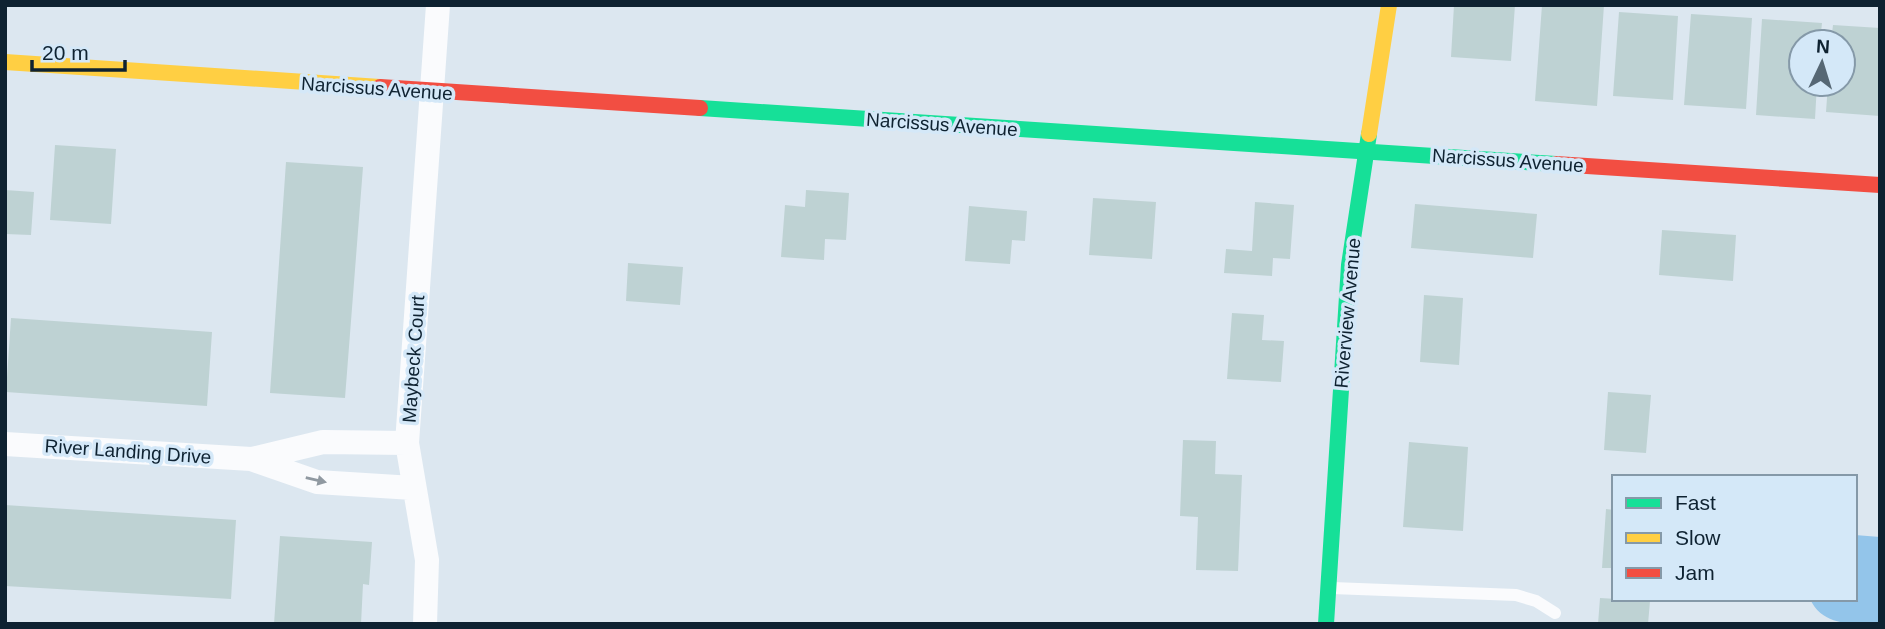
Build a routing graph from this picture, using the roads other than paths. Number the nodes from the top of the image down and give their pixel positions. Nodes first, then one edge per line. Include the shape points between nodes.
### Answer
1 (438, 5) edge
2 (1389, 5) edge
3 (5, 62) edge
4 (432, 92) junction
5 (1366, 150) junction
6 (1880, 185) edge
7 (407, 443) junction
8 (5, 444) edge
9 (251, 459) junction
10 (413, 488) junction
11 (1328, 588) junction
12 (1555, 613) dead end
13 (425, 624) edge
14 (1326, 624) edge

1 - 4 street, Maybeck Court
2 - 5 street, Riverview Avenue
3 - 4 street, Narcissus Avenue
4 - 5 street, Narcissus Avenue
4 - 7 street, Maybeck Court
5 - 6 street, Narcissus Avenue
5 - 11 street, Riverview Avenue via 1349,265
7 - 9 street, River Landing Drive via 323,442
7 - 10 street, Maybeck Court
8 - 9 street, River Landing Drive
9 -> 10 street, River Landing Drive via 317,482
10 - 13 street, Maybeck Court via 427,560
11 - 12 lane via 1516,595
11 - 14 street, Riverview Avenue

